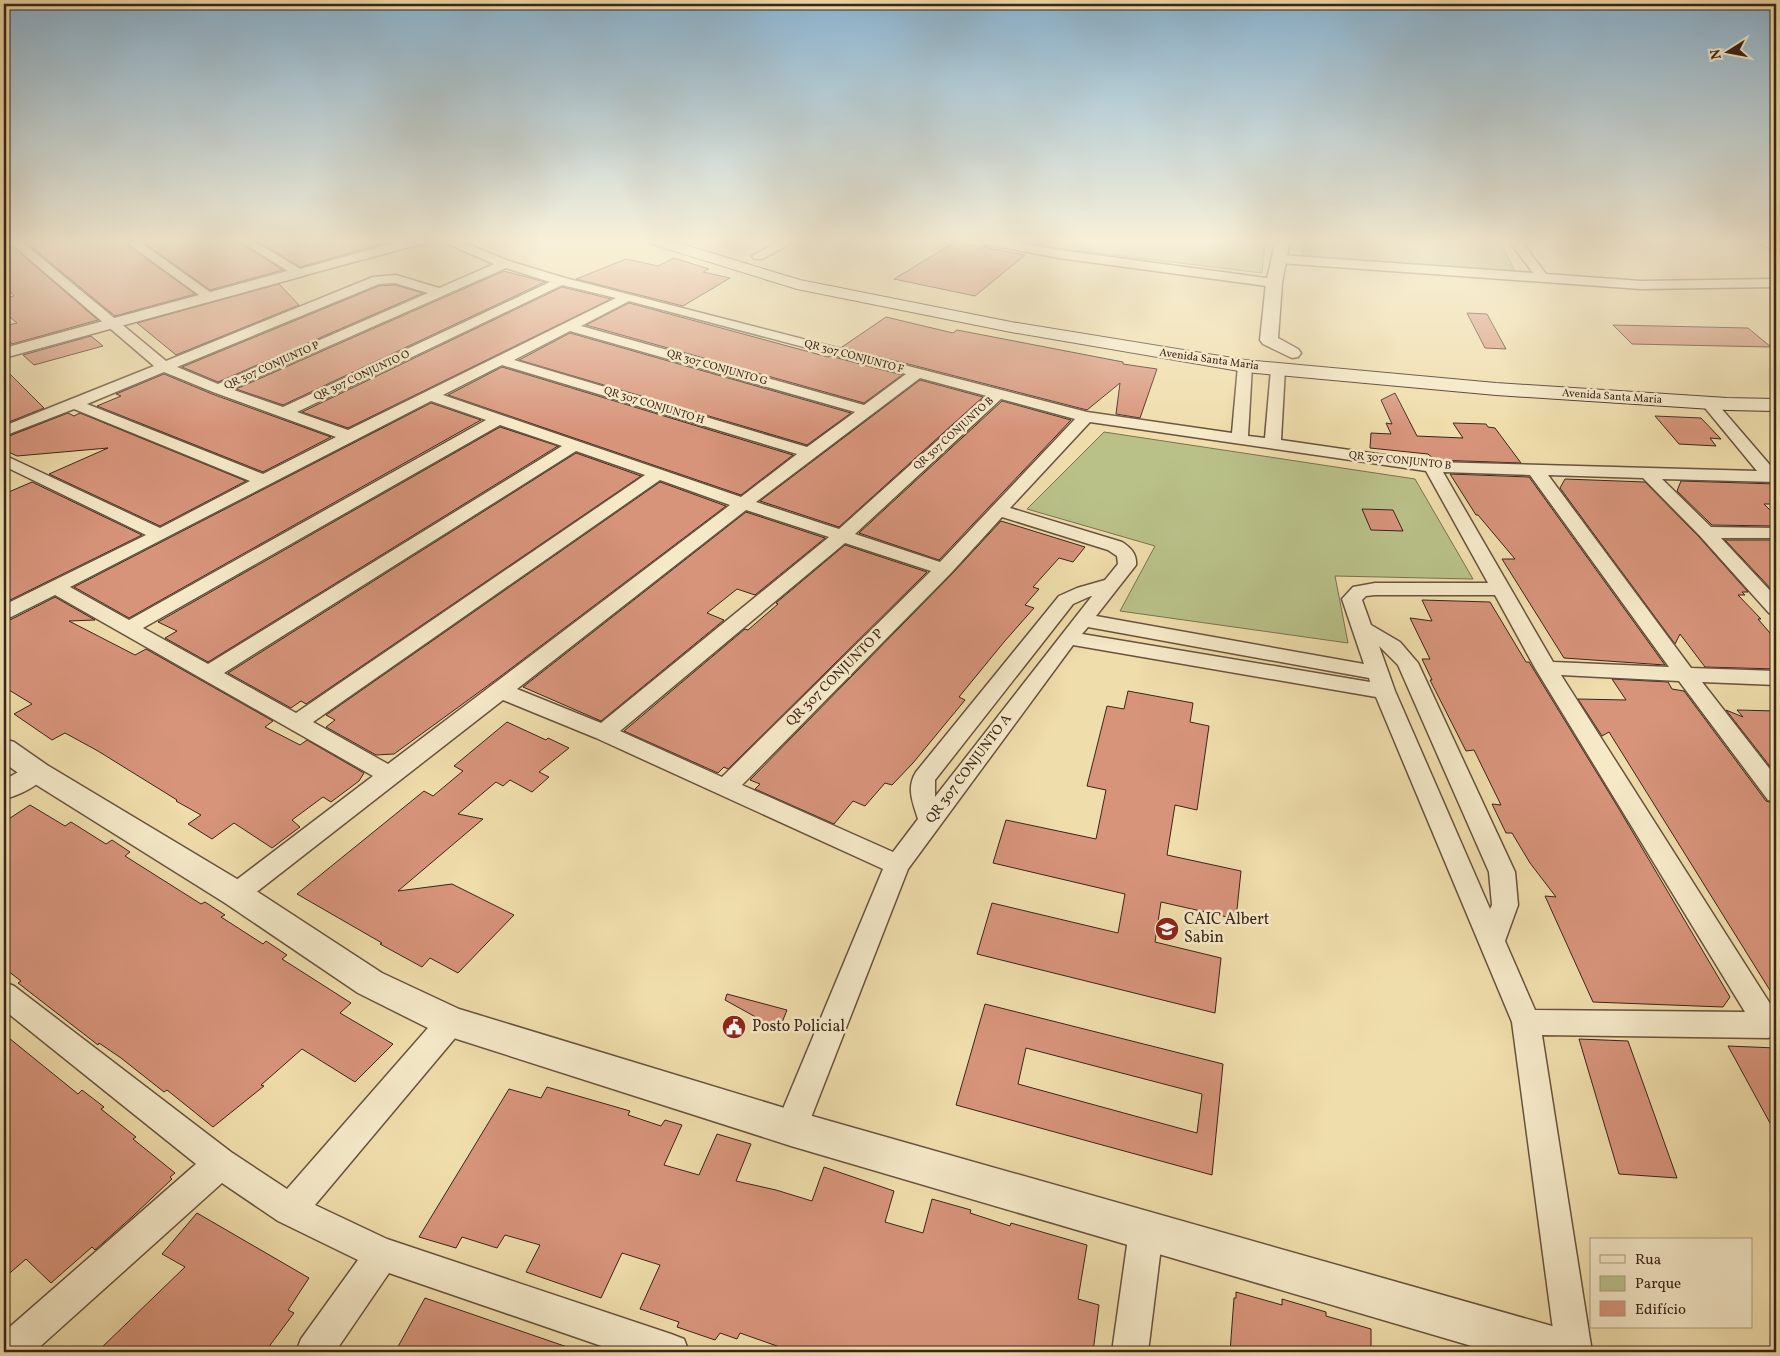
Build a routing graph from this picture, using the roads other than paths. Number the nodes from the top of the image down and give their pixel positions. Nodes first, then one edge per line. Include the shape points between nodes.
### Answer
1 (89, 303) edge
2 (187, 303) edge
3 (320, 303) edge
4 (414, 303) edge
5 (515, 303) edge
6 (615, 303) edge
7 (652, 303) edge
8 (890, 303) edge
9 (961, 303) edge
10 (1268, 303) edge
11 (970, 320) junction
12 (1062, 322) junction
13 (113, 323) junction
14 (567, 326) junction
15 (1091, 334) junction
16 (1221, 345) dead end
17 (6, 350) edge
18 (1255, 351) junction
19 (500, 360) junction
20 (164, 367) junction
21 (1278, 369) junction
22 (917, 373) junction
23 (1495, 381) junction
24 (1660, 382) dead end
25 (1536, 384) junction
26 (218, 389) junction
27 (997, 394) junction
28 (432, 396) junction
29 (1709, 403) junction
30 (74, 404) junction
31 (1776, 405) edge
32 (866, 410) junction
33 (285, 412) junction
34 (1086, 417) junction
35 (499, 419) junction
36 (4, 431) edge
37 (349, 436) junction
38 (1240, 440) junction
39 (575, 445) junction
40 (1273, 445) junction
41 (809, 453) junction
42 (4, 460) edge
43 (1432, 467) junction
44 (1536, 470) junction
45 (658, 474) junction
46 (1649, 474) junction
47 (1774, 477) edge
48 (262, 480) junction
49 (745, 504) junction
50 (1000, 511) junction
51 (1706, 532) junction
52 (1776, 533) edge
53 (160, 535) junction
54 (842, 536) junction
55 (944, 569) junction
56 (1111, 584) junction
57 (55, 587) junction
58 (1501, 590) junction
59 (1774, 603) edge
60 (4, 613) edge
61 (1083, 620) junction
62 (129, 628) junction
63 (1361, 628) junction
64 (1068, 638) junction
65 (1546, 668) junction
66 (208, 673) junction
67 (1685, 674) junction
68 (1776, 678) edge
69 (1381, 682) junction
70 (502, 691) junction
71 (297, 723) junction
72 (604, 733) junction
73 (4, 749) edge
74 (37, 772) junction
75 (389, 775) junction
76 (726, 787) junction
77 (4, 791) edge
78 (1776, 794) edge
79 (931, 820) junction
80 (897, 864) junction
81 (236, 894) junction
82 (1492, 942) junction
83 (4, 994) edge
84 (451, 1022) junction
85 (1526, 1022) junction
86 (1772, 1025) edge
87 (791, 1128) junction
88 (220, 1163) junction
89 (290, 1210) junction
90 (1146, 1231) junction
91 (382, 1254) junction
92 (8, 1352) edge
93 (314, 1352) edge
94 (671, 1352) edge
95 (1130, 1352) edge
96 (1566, 1352) edge
97 (1574, 1352) edge

1 - 13 street
2 - 13 street
3 - 20 street
4 - 26 street, QR 307 CONJUNTO P
5 - 33 street, QR 307 CONJUNTO O
6 - 14 street
7 - 22 street, QR 307 CONJUNTO F
8 - 11 main road, Avenida Santa Maria
9 - 12 main road, Avenida Santa Maria
10 - 18 street
11 - 12 main road via 1051,329
11 - 15 main road, Avenida Santa Maria
12 - 15 main road, Avenida Santa Maria
13 - 17 street
13 - 20 street
14 - 19 street
14 - 32 street, QR 307 CONJUNTO G
15 - 16 main road, Avenida Santa Maria
15 - 18 main road, Avenida Santa Maria
18 - 21 main road, Avenida Santa Maria
18 - 23 main road, Avenida Santa Maria via 1292,353
18 - 38 street
19 - 28 street
19 - 41 street, QR 307 CONJUNTO H
20 - 26 street
20 - 30 street
21 - 23 main road, Avenida Santa Maria
21 - 40 street
22 - 27 street, QR 307 CONJUNTO F
22 - 32 street
23 - 25 main road, Avenida Santa Maria
24 - 25 main road, Avenida Santa Maria
25 - 29 main road, Avenida Santa Maria
26 - 33 street
27 - 34 street, QR 307 CONJUNTO B
27 - 54 street, QR 307 CONJUNTO B
28 - 35 street
28 - 37 street
29 - 31 main road, Avenida Santa Maria
29 - 47 street
30 - 36 street
30 - 48 street
32 - 41 street
33 - 37 street
34 - 38 street, QR 307 CONJUNTO B
34 - 50 street
35 - 39 street
35 - 62 street
37 - 48 street
38 - 40 street, QR 307 CONJUNTO B
39 - 45 street
39 - 66 street
40 - 43 street, QR 307 CONJUNTO B
41 - 49 street
42 - 53 street
43 - 44 street, QR 307 CONJUNTO B
43 - 58 street
44 - 46 street, QR 307 CONJUNTO B
44 - 67 street
45 - 49 street
45 - 71 street
46 - 47 street, QR 307 CONJUNTO B
46 - 51 street
48 - 53 street
49 - 54 street
49 - 70 street
50 - 55 street
50 - 56 street, QR 307 CONJUNTO A via 1116,546 1125,552 1128,559 1127,565
51 - 52 street
51 - 59 street
53 - 57 street
54 - 55 street
54 - 72 street, QR 307 CONJUNTO B
55 - 76 street, QR 307 CONJUNTO P
56 - 61 street, QR 307 CONJUNTO A
56 - 79 street via 1066,600 924,778 922,796
57 - 60 street
57 - 62 street
58 - 63 street via 1360,591 1352,599
58 - 65 street
61 - 64 street, QR 307 CONJUNTO A
61 - 69 street
62 - 66 street
63 - 69 street
63 - 82 street via 1384,639 1408,663 1502,872 1504,904
64 - 69 street
64 - 79 street, QR 307 CONJUNTO A
65 - 67 street
65 - 86 street
66 - 71 street
67 - 68 street
67 - 78 street
69 - 82 street
70 - 72 street
70 - 75 street
71 - 75 street
72 - 76 street
73 - 74 street
74 - 77 street
74 - 81 street
75 - 81 street
76 - 80 street
79 - 80 street, QR 307 CONJUNTO A
80 - 87 street, QR 307 CONJUNTO A
81 - 84 street via 370,983
82 - 85 street
83 - 88 street
84 - 87 street
84 - 89 street
85 - 86 street
85 - 97 street
87 - 90 street
88 - 89 street
88 - 92 street
89 - 91 street
90 - 95 street
90 - 96 street
91 - 93 street
91 - 94 street

